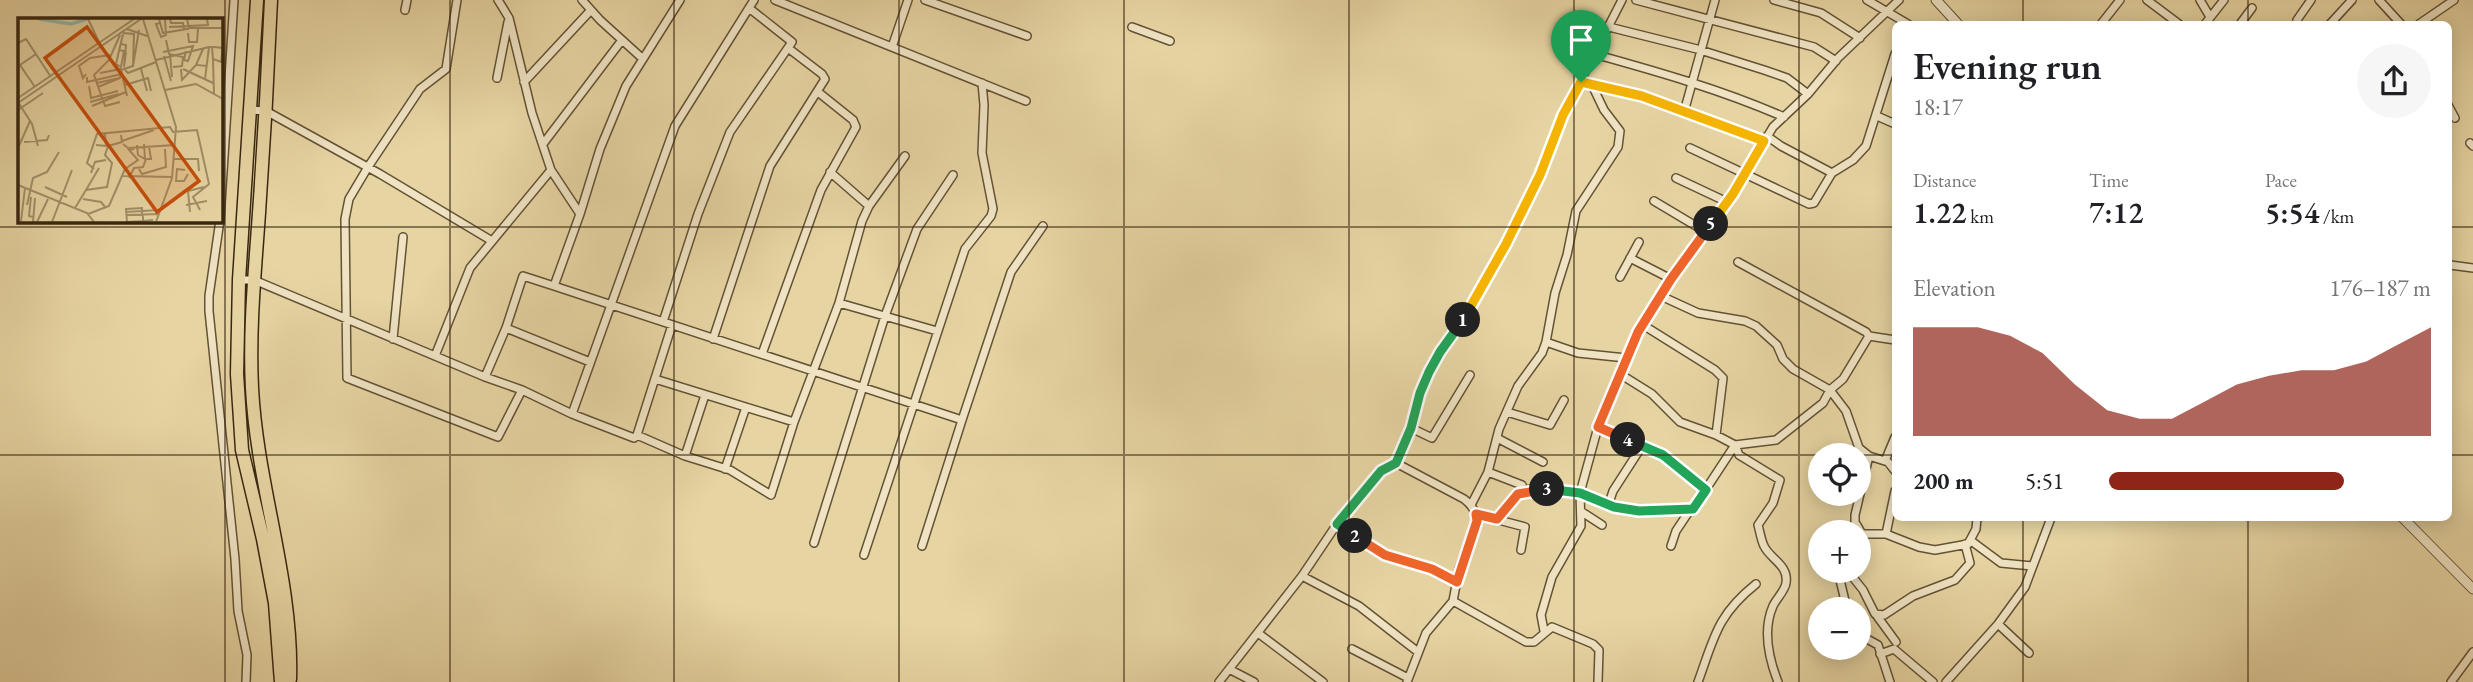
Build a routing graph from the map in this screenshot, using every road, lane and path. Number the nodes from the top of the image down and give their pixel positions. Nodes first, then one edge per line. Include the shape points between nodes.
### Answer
1 (234, 0) edge
2 (257, 0) edge
3 (271, 0) edge
4 (407, 0) edge
5 (457, 0) edge
6 (498, 0) edge
7 (582, 0) edge
8 (680, 0) edge
9 (754, 0) edge
10 (775, 0) edge
11 (908, 0) edge
12 (925, 0) edge
13 (1622, 0) edge
14 (1636, 0) edge
15 (1714, 0) edge
16 (1774, 0) edge
17 (1867, 0) edge
18 (1899, 0) edge
19 (1936, 0) edge
20 (2120, 0) edge
21 (2147, 0) edge
22 (2200, 0) edge
23 (2224, 0) edge
24 (2311, 0) edge
25 (2352, 0) edge
26 (2379, 0) edge
27 (2454, 0) edge
28 (749, 8) junction
29 (2252, 8) dead end
30 (405, 10) dead end
31 (591, 10) junction
32 (1889, 12) junction
33 (2210, 17) junction
34 (509, 18) junction
35 (1709, 19) junction
36 (2297, 20) dead end
37 (1902, 21) edge
38 (1955, 21) edge
39 (2103, 21) edge
40 (2175, 21) edge
41 (2207, 21) edge
42 (2242, 21) edge
43 (2333, 21) edge
44 (2398, 21) edge
45 (2422, 21) edge
46 (1132, 27) dead end
47 (1609, 27) junction
48 (1027, 36) dead end
49 (1860, 38) junction
50 (622, 40) junction
51 (1170, 41) dead end
52 (892, 47) junction
53 (788, 48) junction
54 (1700, 50) junction
55 (1594, 54) junction
56 (643, 59) junction
57 (1836, 61) junction
58 (1892, 64) edge
59 (497, 78) dead end
60 (524, 82) junction
61 (1581, 82) junction
62 (1692, 82) junction
63 (982, 83) junction
64 (1592, 85) junction
65 (818, 92) junction
66 (1808, 94) junction
67 (1026, 101) dead end
68 (251, 110) junction
69 (266, 111) junction
70 (1684, 112) junction
71 (2452, 112) edge
72 (1877, 116) junction
73 (1784, 117) junction
74 (2455, 118) dead end
75 (1892, 123) edge
76 (1766, 139) junction
77 (542, 144) junction
78 (1690, 148) dead end
79 (905, 156) dead end
80 (368, 167) junction
81 (551, 170) junction
82 (830, 172) junction
83 (1745, 172) junction
84 (1832, 173) junction
85 (953, 175) dead end
86 (1676, 178) dead end
87 (222, 189) edge
88 (1654, 201) dead end
89 (1727, 202) junction
90 (869, 206) junction
91 (580, 214) junction
92 (220, 222) edge
93 (1043, 226) dead end
94 (1706, 232) junction
95 (403, 237) dead end
96 (492, 241) junction
97 (1639, 242) dead end
98 (1630, 258) junction
99 (1738, 262) dead end
100 (2452, 265) edge
101 (2473, 268) edge
102 (1620, 277) dead end
103 (1671, 279) junction
104 (239, 280) junction
105 (254, 280) junction
106 (554, 286) junction
107 (1661, 296) junction
108 (839, 303) junction
109 (610, 305) junction
110 (885, 316) junction
111 (345, 320) junction
112 (663, 322) junction
113 (673, 325) junction
114 (1643, 325) junction
115 (506, 328) junction
116 (937, 331) junction
117 (1868, 335) junction
118 (393, 339) junction
119 (713, 339) junction
120 (1892, 339) edge
121 (1546, 342) junction
122 (762, 354) junction
123 (435, 356) junction
124 (1626, 358) junction
125 (590, 362) junction
126 (814, 371) junction
127 (1619, 374) junction
128 (1469, 375) dead end
129 (485, 377) junction
130 (655, 379) junction
131 (864, 388) junction
132 (522, 390) junction
133 (1830, 390) junction
134 (705, 395) junction
135 (1564, 400) dead end
136 (912, 404) junction
137 (746, 407) junction
138 (1507, 412) junction
139 (572, 414) junction
140 (962, 420) junction
141 (794, 422) junction
142 (1598, 427) junction
143 (1411, 428) junction
144 (637, 435) junction
145 (1716, 435) junction
146 (1497, 438) junction
147 (1857, 443) edge
148 (1892, 444) edge
149 (1735, 445) junction
150 (1642, 446) junction
151 (685, 457) junction
152 (1871, 457) edge
153 (1885, 461) junction
154 (1543, 462) dead end
155 (1396, 463) junction
156 (1892, 468) edge
157 (725, 469) junction
158 (1488, 472) junction
159 (1522, 485) dead end
160 (1706, 490) junction
161 (1580, 493) junction
162 (1609, 503) junction
163 (1471, 505) junction
164 (1892, 505) edge
165 (1690, 510) junction
166 (1582, 512) junction
167 (1476, 514) junction
168 (1497, 519) junction
169 (1977, 521) edge
170 (2050, 521) edge
171 (2406, 521) edge
172 (1337, 524) junction
173 (1602, 525) dead end
174 (1886, 534) junction
175 (1871, 536) edge
176 (1968, 542) junction
177 (814, 543) dead end
178 (922, 546) dead end
179 (1671, 546) dead end
180 (1521, 550) dead end
181 (864, 555) dead end
182 (2032, 566) junction
183 (1302, 576) junction
184 (1457, 582) junction
185 (1857, 583) edge
186 (1756, 584) dead end
187 (2473, 589) edge
188 (1453, 601) junction
189 (1877, 616) junction
190 (1998, 624) junction
191 (1544, 631) junction
192 (1258, 633) junction
193 (1871, 641) edge
194 (1896, 642) dead end
195 (1352, 649) dead end
196 (1418, 652) junction
197 (2473, 652) edge
198 (2029, 653) dead end
199 (1880, 654) junction
200 (1229, 669) junction
201 (1407, 680) edge
202 (246, 682) edge
203 (281, 682) edge
204 (290, 682) edge
205 (1219, 682) edge
206 (1254, 682) edge
207 (1323, 682) edge
208 (1598, 682) edge
209 (1698, 682) edge
210 (1778, 682) edge
211 (1890, 682) edge
212 (1933, 682) edge
213 (1946, 682) edge
214 (2451, 682) edge

1 - 87 street
2 - 68 highway
3 - 69 highway
4 - 30 street
5 - 80 street via 446,69 420,89
6 - 34 street
7 - 31 street
8 - 56 street
9 - 28 street
10 - 52 street
11 - 52 street
12 - 48 street
13 - 47 street
14 - 35 street
15 - 35 street
16 - 49 street via 1821,13
17 - 32 street
18 - 32 street
19 - 38 street
20 - 39 street
21 - 40 street
22 - 33 street
23 - 33 street
24 - 36 street
25 - 43 street
26 - 44 street
27 - 45 street
28 - 53 street via 792,40
28 - 109 street via 675,126
29 - 42 street
31 - 50 street
31 - 60 street
32 - 37 street
32 - 49 street
33 - 41 street
34 - 59 street
34 - 60 street
35 - 54 street
35 - 57 street via 1814,47
46 - 51 street
47 - 54 street
47 - 55 street
49 - 57 street
50 - 56 street
50 - 77 street
52 - 63 street
53 - 65 street via 824,76
53 - 112 street via 730,132
54 - 62 street
54 - 66 street via 1787,78
55 - 61 street
55 - 62 street
56 - 91 street via 626,86 600,149
57 - 66 street
58 - 72 street
60 - 77 street
61 - 64 street
61 - 143 street via 1506,244 1429,372
62 - 70 street
62 - 73 street
63 - 67 street
63 - 116 street via 982,153 993,209 965,249
64 - 70 street via 1642,96
64 - 121 street via 1620,131 1618,147 1576,211
65 - 82 street via 855,123
65 - 119 street via 770,166
66 - 73 street
68 - 69 street
68 - 104 highway
69 - 80 street
69 - 105 highway
70 - 76 street
71 - 74 street
72 - 75 street
72 - 84 street via 1866,146
73 - 76 street
76 - 83 street
76 - 84 street
77 - 81 street
78 - 83 street
79 - 90 street
80 - 96 street
80 - 111 street via 346,210
81 - 91 street
81 - 96 street
82 - 90 street
82 - 122 street
83 - 84 street via 1809,204 1817,200
83 - 89 street
85 - 110 street via 917,229
86 - 89 street
88 - 94 street
89 - 94 street
90 - 108 street
91 - 106 street
92 - 202 street via 208,296 238,611 247,655
93 - 140 street via 1011,272
94 - 103 street
95 - 118 street
96 - 123 street via 470,268
97 - 98 street
98 - 102 street
98 - 103 street
99 - 117 street
100 - 101 street
103 - 107 street
104 - 105 street
104 - 203 highway via 237,374 242,450 275,603
105 - 111 street
105 - 204 highway via 251,350 257,442 276,537
106 - 109 street
106 - 115 street via 523,276
107 - 114 street
107 - 133 street via 1698,313 1756,326 1777,345 1793,369
108 - 110 street
108 - 126 street
109 - 112 street
109 - 125 street
110 - 116 street
110 - 131 street
111 - 118 street
111 - 132 street via 347,378 498,437
112 - 113 street
113 - 119 street
113 - 130 street
114 - 124 street
114 - 145 street via 1723,378
115 - 125 street
115 - 129 street
116 - 136 street
117 - 120 street
117 - 133 street via 1843,379
118 - 123 street
119 - 122 street
121 - 124 street via 1578,353
121 - 138 street
122 - 126 street
123 - 129 street
124 - 127 street
125 - 139 street
126 - 131 street
126 - 141 street
127 - 142 street
127 - 145 street via 1651,394 1680,422
128 - 143 street via 1432,438
129 - 132 street
130 - 134 street
130 - 144 street
131 - 136 street
131 - 177 street
132 - 139 street
133 - 147 street via 1846,411
133 - 149 street via 1823,403 1776,440
134 - 137 street
134 - 151 street
135 - 138 street via 1550,425
136 - 140 street
136 - 181 street
137 - 141 street
137 - 157 street
138 - 146 street
139 - 144 street via 634,438
140 - 178 street
141 - 157 street via 771,495
142 - 150 street
142 - 161 street
143 - 155 street
144 - 151 street
145 - 149 street
146 - 154 street
146 - 158 street
148 - 153 street
149 - 160 street
149 - 210 street via 1738,455 1780,480 1758,525 1765,548 1786,574 1768,633 1769,657
150 - 160 street via 1663,455
150 - 162 street
151 - 157 street
152 - 153 street
153 - 156 street
155 - 163 street
155 - 172 street via 1381,471
158 - 159 street
158 - 163 street
160 - 165 street
161 - 162 street
161 - 166 street
161 - 168 street via 1524,491
162 - 165 street via 1639,511
163 - 167 street
164 - 174 street
165 - 179 street
166 - 173 street
166 - 191 street via 1579,532 1552,577 1541,615
167 - 168 street
167 - 184 street
168 - 180 street via 1525,527
169 - 176 street
170 - 182 street
171 - 187 street
172 - 183 street
172 - 184 street via 1385,555
174 - 175 street
174 - 176 street via 1935,550
176 - 182 street via 2001,563
176 - 189 street via 1970,563 1959,577
182 - 190 street via 2025,587
183 - 192 street
183 - 196 street via 1359,606
184 - 188 street
185 - 189 street
186 - 209 street via 1719,623
188 - 191 street via 1526,642 1534,642
188 - 196 street via 1426,633
189 - 194 street
190 - 198 street
190 - 213 street
191 - 208 street via 1558,627 1596,647
192 - 200 street
192 - 207 street
193 - 199 street via 1878,645
195 - 201 street
196 - 201 street
197 - 214 street
199 - 211 street
199 - 212 street via 1894,649
200 - 205 street
200 - 206 street

